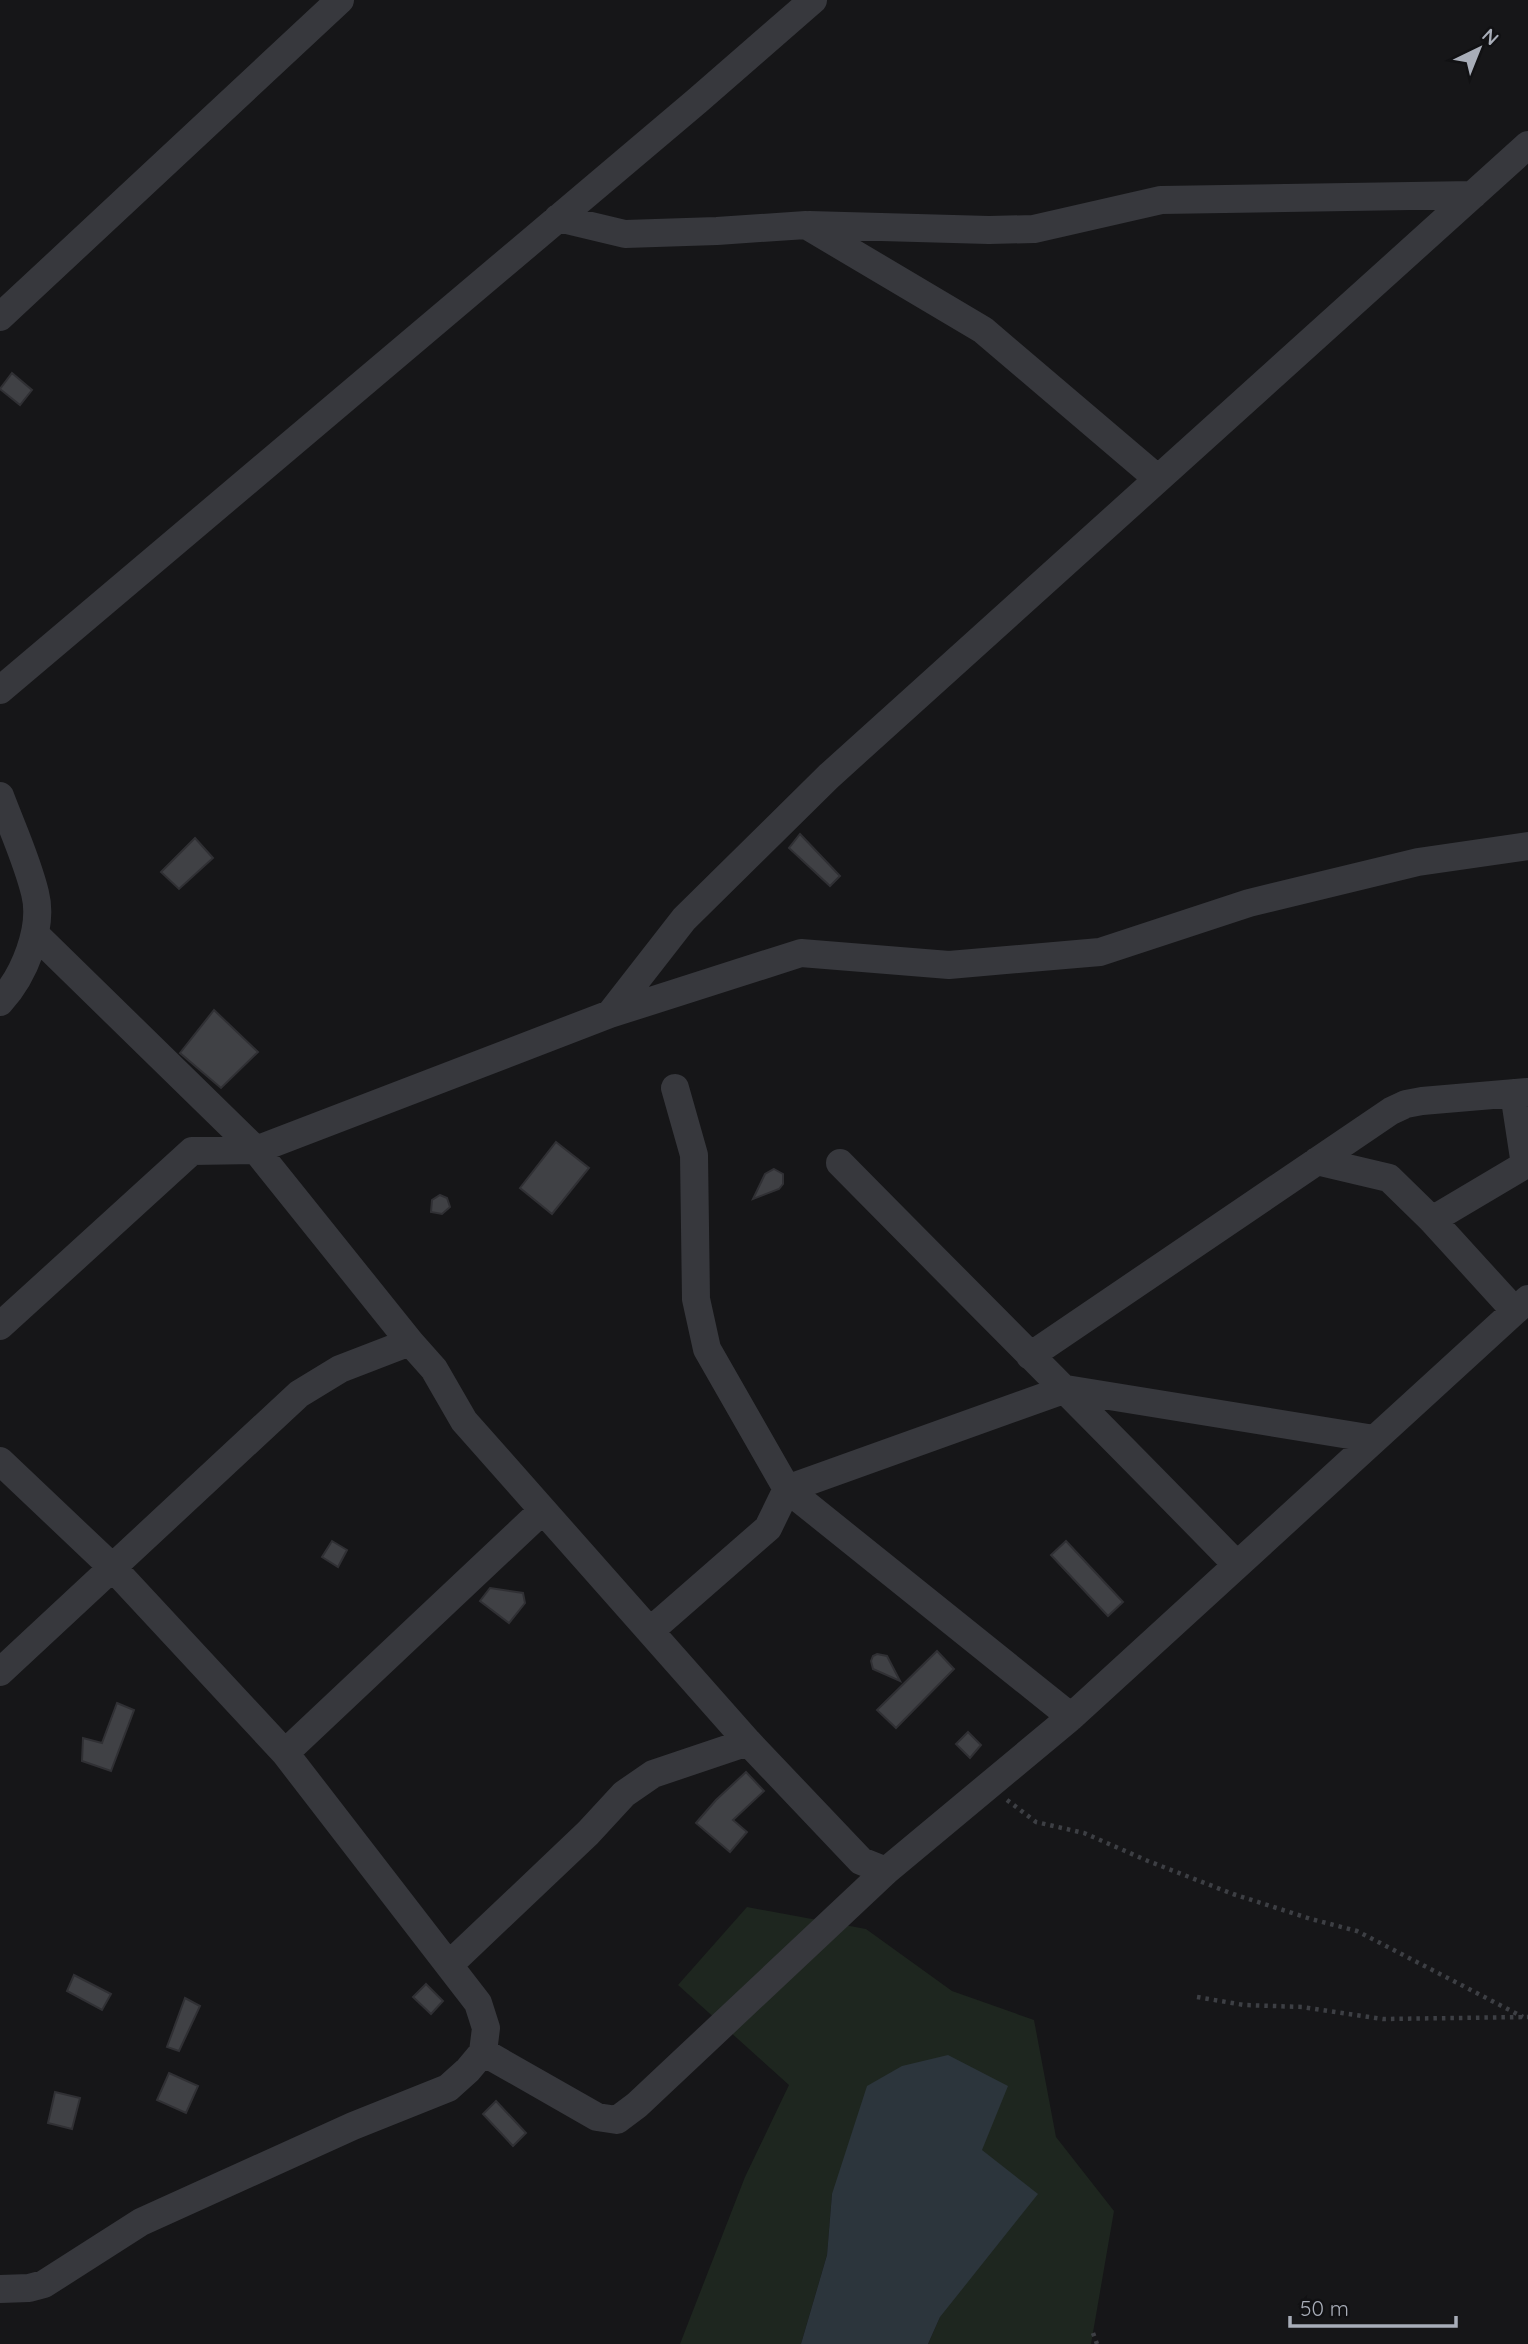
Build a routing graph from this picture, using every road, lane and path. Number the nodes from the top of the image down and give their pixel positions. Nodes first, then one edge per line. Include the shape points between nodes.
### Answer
1 (340, 0) edge
2 (813, 0) edge
3 (1528, 145) edge
4 (1472, 195) junction
5 (558, 218) junction
6 (806, 225) junction
7 (0, 317) edge
8 (1158, 479) junction
9 (0, 690) edge
10 (0, 796) edge
11 (1528, 846) edge
12 (36, 935) junction
13 (0, 1002) edge
14 (610, 1014) junction
15 (675, 1088) dead end
16 (1521, 1093) edge
17 (256, 1150) junction
18 (1317, 1161) junction
19 (840, 1163) dead end
20 (1527, 1164) edge
21 (1432, 1220) junction
22 (1521, 1305) edge
23 (0, 1326) edge
24 (410, 1342) junction
25 (1030, 1356) junction
26 (1066, 1390) junction
27 (1374, 1439) junction
28 (0, 1461) edge
29 (787, 1489) junction
30 (542, 1511) junction
31 (1236, 1564) junction
32 (114, 1569) junction
33 (650, 1631) junction
34 (0, 1672) edge
35 (1071, 1717) junction
36 (748, 1742) junction
37 (285, 1753) junction
38 (988, 1786) junction
39 (886, 1871) junction
40 (450, 1965) junction
41 (1197, 1997) dead end
42 (1525, 2017) edge
43 (483, 2052) junction
44 (1, 2289) edge
45 (1093, 2333) dead end
46 (1097, 2344) edge

1 - 7 street
2 - 5 street
3 - 4 street
4 - 6 street via 1161,200 1034,229
4 - 8 street
5 - 6 street via 625,234
5 - 9 street
6 - 8 street via 983,330
8 - 14 street via 830,776 684,919
10 - 12 street via 36,895
11 - 14 street via 1418,862 1249,902 1100,952 949,965 801,953
12 - 13 street via 23,967
12 - 17 street
14 - 17 street
15 - 29 street via 694,1155 696,1299 707,1349
16 - 18 street via 1406,1104
16 - 20 street
17 - 23 street via 192,1151
17 - 24 street
18 - 21 street via 1389,1178
18 - 25 street
19 - 25 street
20 - 21 street
21 - 22 street
22 - 27 street
24 - 30 street via 434,1369 464,1421
24 - 32 street via 340,1369 299,1394
25 - 26 street
26 - 27 street
26 - 29 street
26 - 31 street
27 - 31 street
28 - 32 street
29 - 33 street via 768,1528
29 - 35 street
30 - 33 street
30 - 37 street
31 - 35 street
32 - 34 street
32 - 37 street
33 - 36 street
35 - 38 street
36 - 39 street via 860,1861
36 - 40 street via 653,1774 624,1794
37 - 40 street
38 - 39 street
38 - 42 path via 1036,1822 1084,1833 1233,1894 1357,1931
39 - 43 street via 617,2120 597,2117
40 - 43 street via 478,2003 485,2028
41 - 42 path via 1383,2019
43 - 44 street via 448,2088 141,2222 44,2284
45 - 46 path

